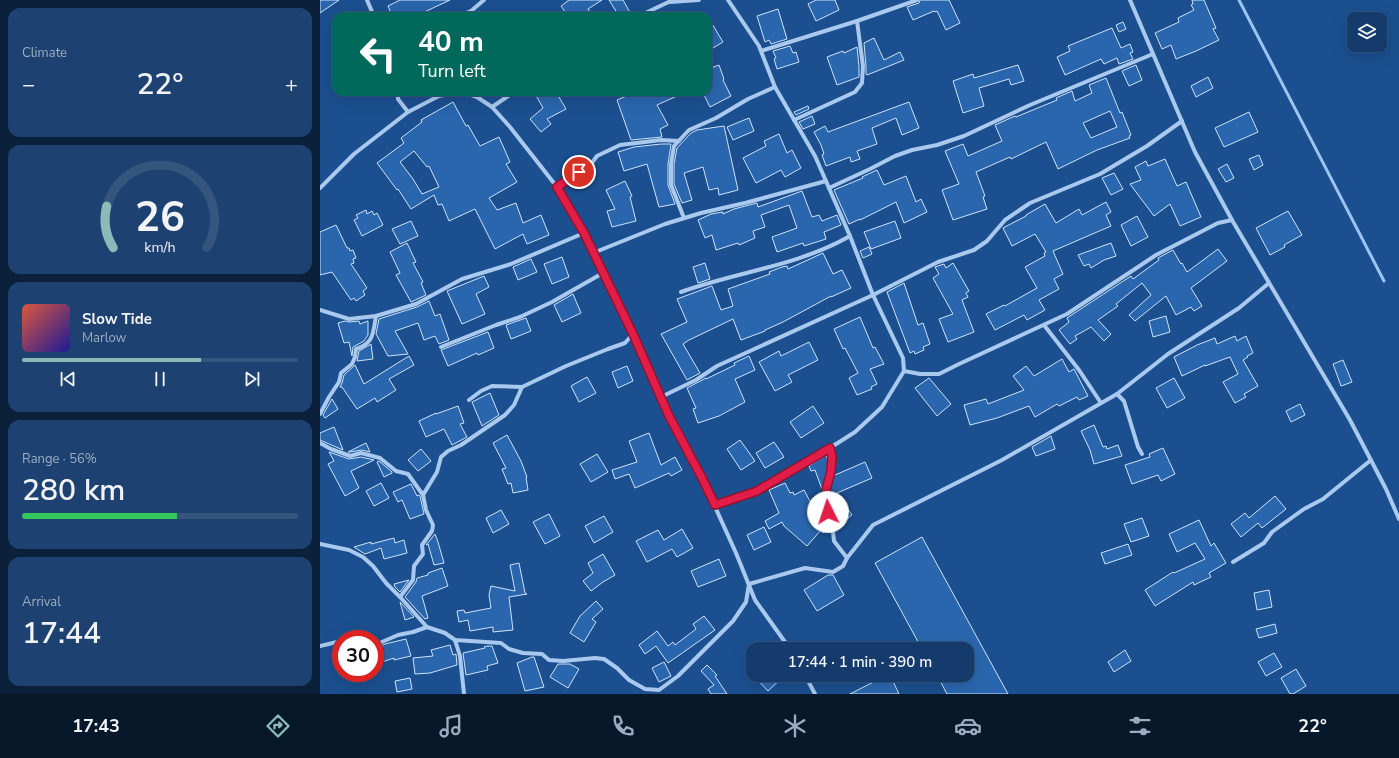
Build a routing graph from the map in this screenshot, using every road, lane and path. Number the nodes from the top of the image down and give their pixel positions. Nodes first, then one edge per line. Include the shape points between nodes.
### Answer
1 (367, 0) edge
2 (484, 0) edge
3 (699, 0) edge
4 (728, 0) edge
5 (917, 0) edge
6 (1130, 0) edge
7 (671, 1) edge
8 (372, 12) edge
9 (468, 12) edge
10 (648, 12) edge
11 (857, 21) junction
12 (760, 51) junction
13 (1153, 54) junction
14 (775, 87) junction
15 (398, 96) edge
16 (439, 96) edge
17 (474, 96) edge
18 (508, 96) edge
19 (492, 107) junction
20 (408, 112) junction
21 (794, 120) junction
22 (1182, 121) junction
23 (679, 141) junction
24 (826, 181) junction
25 (557, 187) junction
26 (320, 188) edge
27 (829, 188) junction
28 (684, 218) junction
29 (1232, 220) junction
30 (584, 233) junction
31 (850, 236) junction
32 (593, 253) junction
33 (603, 272) junction
34 (1269, 283) junction
35 (681, 292) dead end
36 (873, 294) junction
37 (320, 310) edge
38 (376, 316) junction
39 (1044, 325) junction
40 (633, 334) junction
41 (441, 347) dead end
42 (904, 371) junction
43 (522, 387) junction
44 (1117, 394) junction
45 (661, 397) junction
46 (469, 400) dead end
47 (1101, 403) junction
48 (320, 414) edge
49 (320, 443) edge
50 (830, 448) junction
51 (1142, 454) dead end
52 (1371, 460) junction
53 (423, 496) junction
54 (715, 505) junction
55 (1399, 519) edge
56 (320, 544) edge
57 (847, 558) junction
58 (1233, 562) dead end
59 (749, 584) junction
60 (400, 596) junction
61 (427, 627) junction
62 (455, 640) junction
63 (384, 641) edge
64 (785, 642) edge
65 (332, 643) edge
66 (320, 646) edge
67 (808, 682) edge
68 (464, 694) edge
69 (815, 694) edge

1 - 8 street
2 - 9 street
3 - 7 street
4 - 12 street
5 - 11 street
6 - 13 street
7 - 10 street
11 - 12 street
11 - 21 street via 863,66 862,83 855,92
12 - 14 street
13 - 22 street
13 - 27 street via 1030,105 964,136 895,156
14 - 21 street
14 - 23 street via 689,130
15 - 20 street
16 - 20 street
17 - 19 street
18 - 19 street
19 - 25 street
20 - 26 street via 354,154
21 - 24 street
22 - 29 street via 1195,152
22 - 36 street via 1100,174 1030,203 1005,220 987,242 974,250 938,262
23 - 25 street via 661,140 620,145 597,156 591,164
23 - 28 street via 674,146 671,185
24 - 27 street
24 - 28 street
25 - 30 street
27 - 31 street
28 - 32 street
29 - 34 street
29 - 39 street via 1218,223 1156,255 1067,314
30 - 32 street
30 - 38 street via 511,264 462,279 416,304
31 - 35 street via 812,254
31 - 36 street
32 - 33 street
33 - 40 street
33 - 41 street via 552,302 520,317
34 - 44 street via 1239,308 1168,354
34 - 52 street
36 - 42 street via 903,358
36 - 45 street via 717,366 696,380
37 - 38 street via 349,319
38 - 48 street via 369,342 356,349 352,364 341,373 339,382
39 - 42 street via 939,374
39 - 47 street
40 - 43 street via 625,343
40 - 45 street
42 - 50 street via 882,407 855,432
43 - 46 street via 492,386
43 - 53 street via 514,405 505,415 441,457 437,472
44 - 47 street
44 - 51 street via 1124,401
45 - 54 street
47 - 57 street via 1002,460 873,526
49 - 53 street via 350,456 361,453 380,458 396,471 408,474
50 - 54 street via 757,491
50 - 57 street via 831,471 826,490 828,512 834,540
52 - 55 street
52 - 58 street via 1323,499 1272,532 1264,543
53 - 60 street via 433,525 432,531 422,545 423,554 414,566 412,580
54 - 59 street
56 - 60 street via 349,550 363,557
57 - 59 street via 843,566 833,572 806,568
59 - 62 street via 746,602 733,621 678,676 659,690 645,689 629,680 604,659 549,660 542,654 523,653 501,643
59 - 64 street via 755,600
60 - 61 street
61 - 62 street via 445,632
61 - 63 street
62 - 68 street via 460,656
65 - 66 street
67 - 69 street

